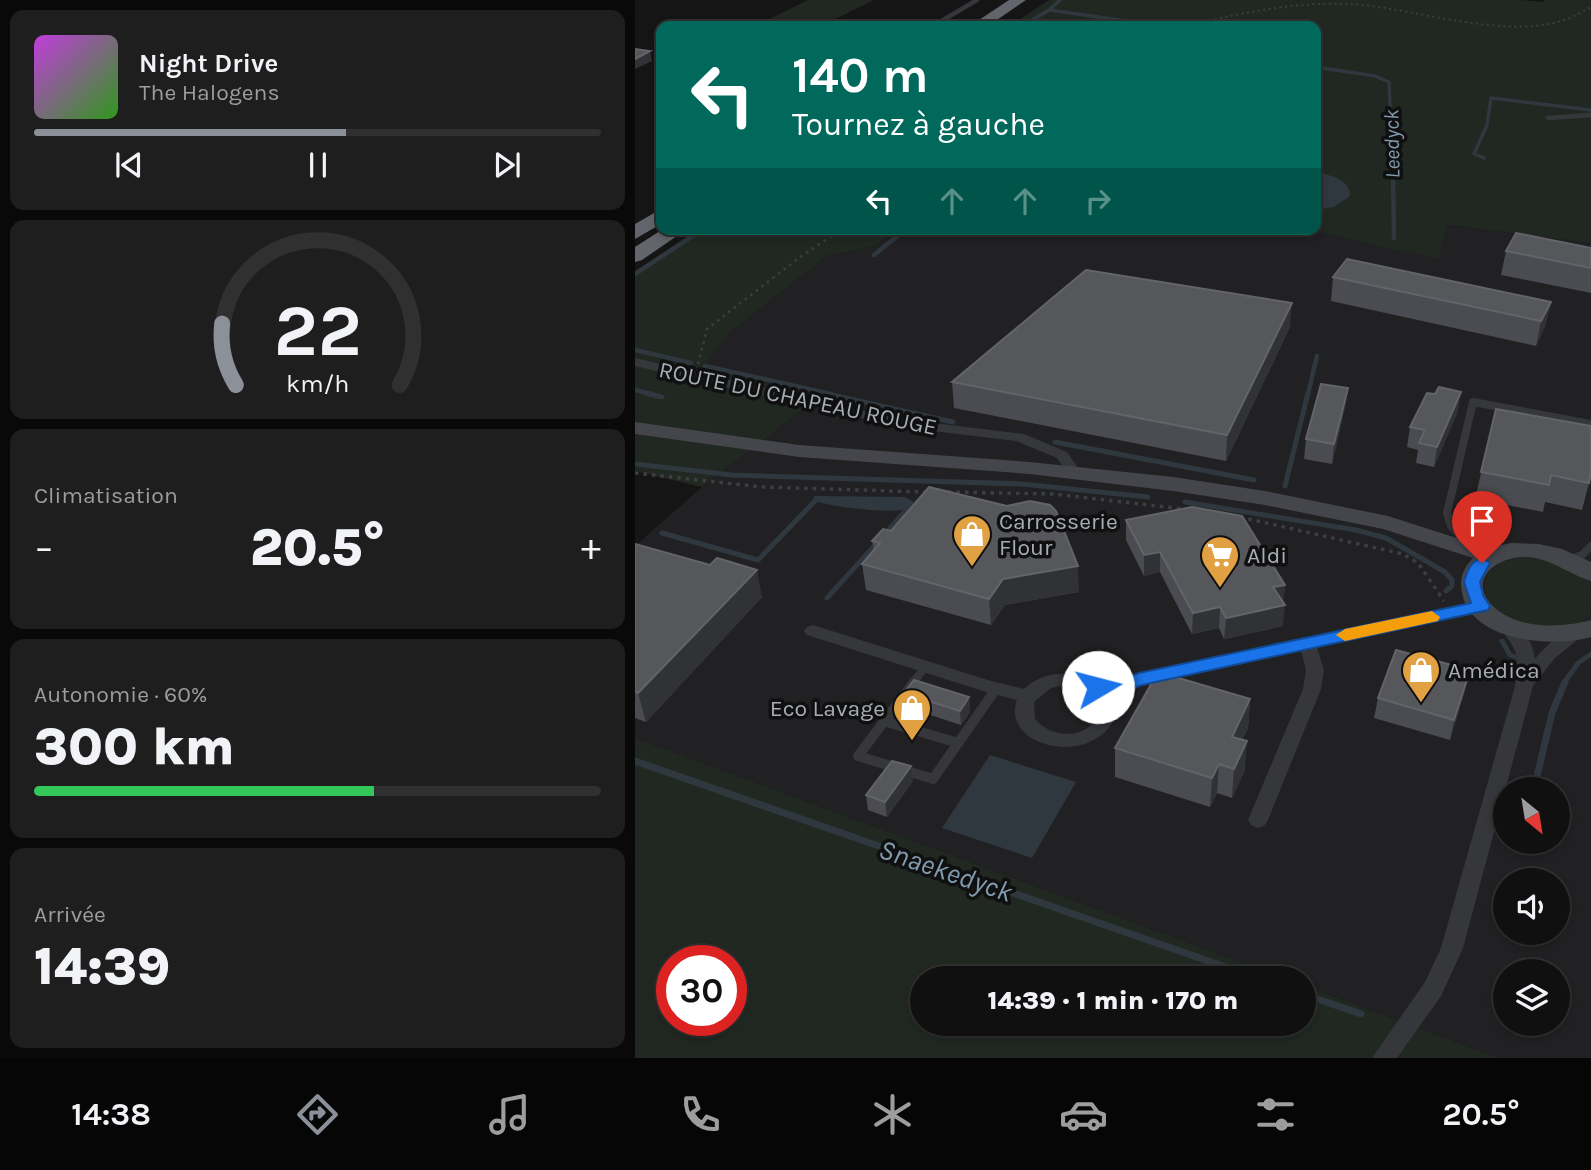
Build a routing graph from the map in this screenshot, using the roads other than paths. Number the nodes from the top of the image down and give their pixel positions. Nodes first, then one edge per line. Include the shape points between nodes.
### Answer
1 (977, 0) edge
2 (1019, 0) edge
3 (1035, 0) edge
4 (941, 21) edge
5 (986, 21) edge
6 (1002, 21) edge
7 (1591, 115) edge
8 (1548, 118) dead end
9 (656, 218) edge
10 (656, 228) edge
11 (635, 233) edge
12 (668, 235) edge
13 (635, 242) edge
14 (635, 256) edge
15 (635, 362) edge
16 (1591, 424) edge
17 (635, 428) edge
18 (1074, 472) junction
19 (1361, 517) junction
20 (1591, 546) edge
21 (1476, 551) junction
22 (1499, 554) junction
23 (1584, 569) edge
24 (1472, 579) junction
25 (1482, 606) junction
26 (1507, 625) junction
27 (813, 631) dead end
28 (1584, 631) edge
29 (1307, 643) junction
30 (925, 667) junction
31 (1525, 686) junction
32 (996, 689) junction
33 (1104, 692) junction
34 (1029, 696) junction
35 (884, 721) junction
36 (958, 743) junction
37 (1259, 820) dead end
38 (1385, 1058) edge

1 - 4 lane
2 - 5 highway
3 - 6 highway
7 - 8 lane
9 - 11 highway
10 - 13 highway
12 - 14 highway
15 - 18 street, ROUTE DU CHAPEAU ROUGE via 909,425 1019,437 1062,455
16 - 21 lane via 1473,402 1447,513 1454,531
17 - 18 street, ROUTE DU CHAPEAU ROUGE via 799,451
18 - 19 street, ROUTE DU CHAPEAU ROUGE via 1232,492
19 - 21 street, ROUTE DU CHAPEAU ROUGE
19 - 24 street, ROUTE DU CHAPEAU ROUGE via 1422,543
20 - 23 lane via 1582,555
21 - 22 street, ROUTE DU CHAPEAU ROUGE
22 - 23 street, ROUTE DU CHAPEAU ROUGE via 1537,551
22 - 24 street via 1480,565
24 - 25 street
25 - 26 street
25 - 29 street
26 - 28 street via 1538,635
26 - 31 street via 1526,650
27 - 30 street
28 - 31 street via 1549,654
29 - 33 street
29 - 37 street via 1315,670 1312,689
30 - 32 street
30 - 35 lane
31 - 38 street via 1448,960 1434,989
32 - 34 street
32 - 36 lane
33 - 34 street via 1088,682 1062,679
33 - 34 street via 1111,707 1106,724 1071,741 1033,729 1024,713
35 - 36 lane
35 - 36 lane via 858,756 933,779

